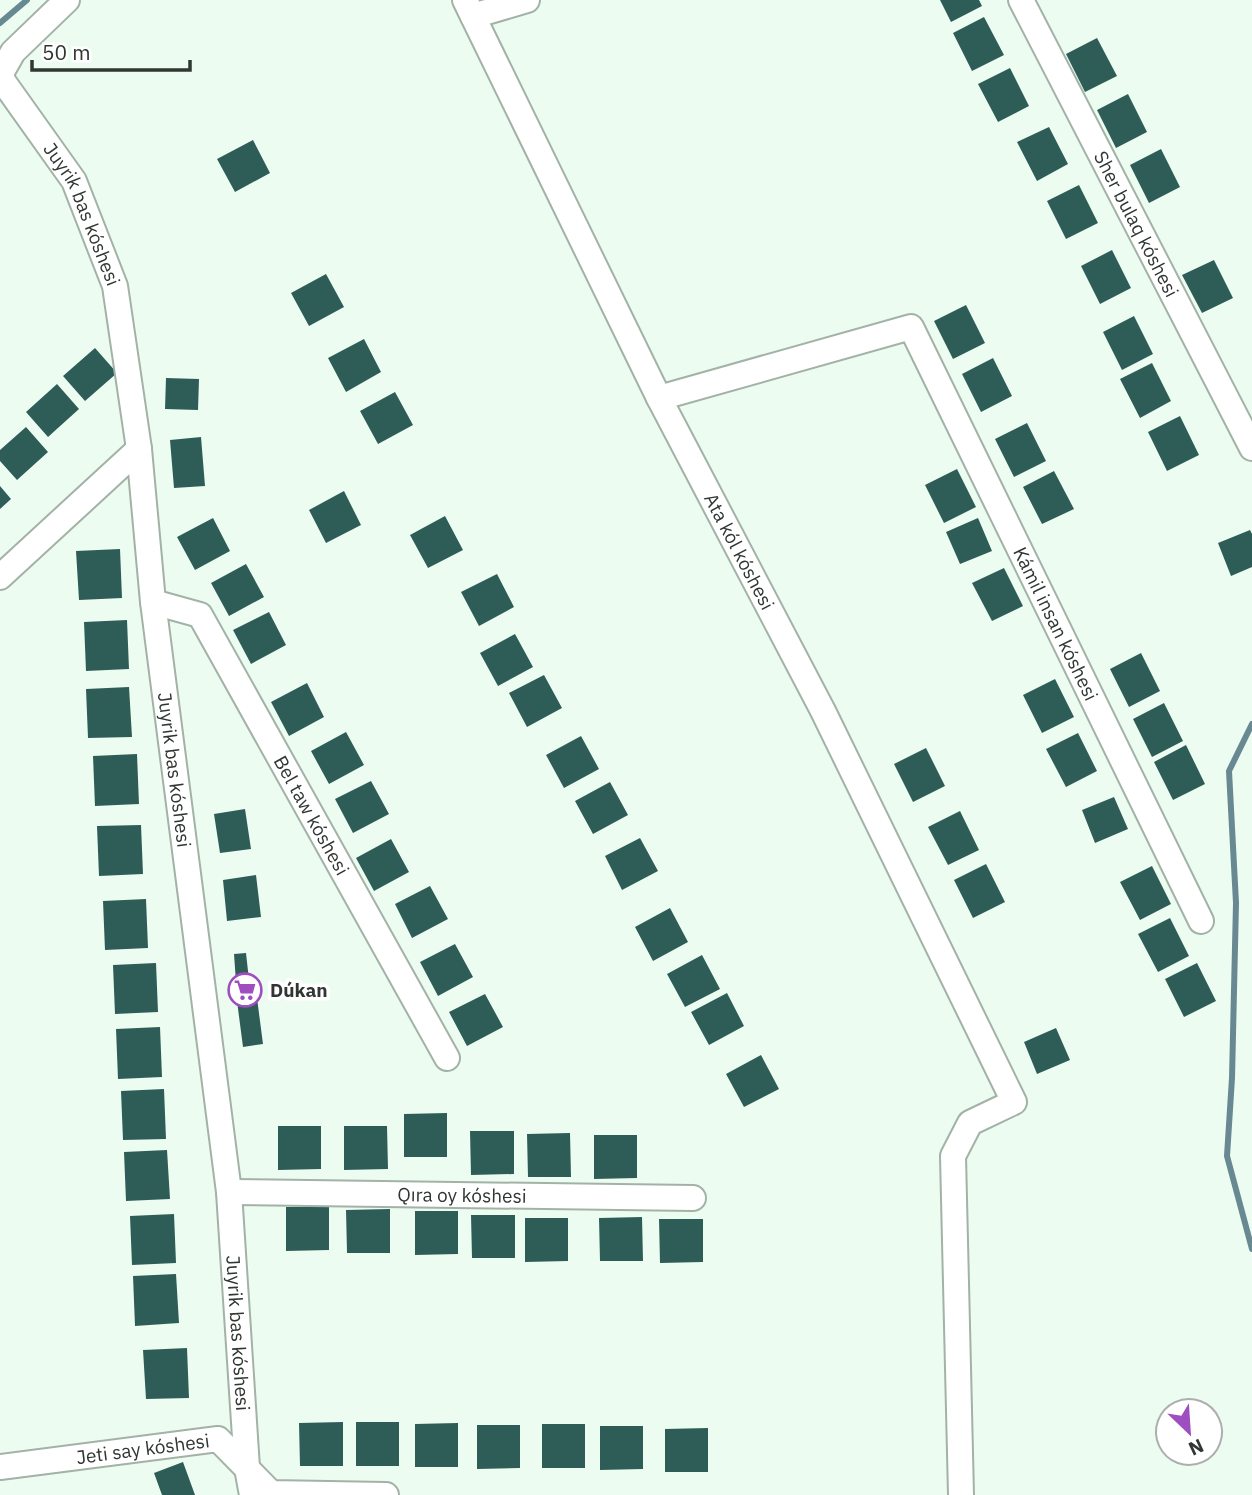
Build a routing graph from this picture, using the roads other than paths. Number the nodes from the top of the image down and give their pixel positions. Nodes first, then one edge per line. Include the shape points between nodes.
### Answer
1 (67, 0) edge
2 (527, 0) edge
3 (1021, 0) edge
4 (469, 8) edge
5 (0, 76) edge
6 (659, 398) junction
7 (1252, 448) edge
8 (139, 449) junction
9 (0, 577) edge
10 (153, 602) junction
11 (1201, 920) dead end
12 (447, 1058) dead end
13 (229, 1192) junction
14 (693, 1199) dead end
15 (0, 1467) edge
16 (247, 1468) junction
17 (252, 1495) edge
18 (386, 1495) edge
19 (961, 1495) edge

1 - 5 street via 13,52
2 - 4 street
3 - 7 street, Sher bulaq kóshesi
4 - 6 street, Ata kól kóshesi
5 - 8 street, Juyrik bas kóshesi via 74,181 115,286
6 - 11 street, Kámil insan kóshesi via 911,327
6 - 19 street, Ata kól kóshesi via 823,711 1014,1102 970,1123 953,1156
8 - 9 street
8 - 10 street, Juyrik bas kóshesi
10 - 12 street, Bel taw kóshesi via 200,615
10 - 13 street, Juyrik bas kóshesi
13 - 14 street, Qıra oy kóshesi
13 - 16 street, Juyrik bas kóshesi
15 - 16 street, Jeti say kóshesi via 218,1439
16 - 17 street, Juyrik bas kóshesi
16 - 18 street, Jeti say kóshesi via 271,1493

